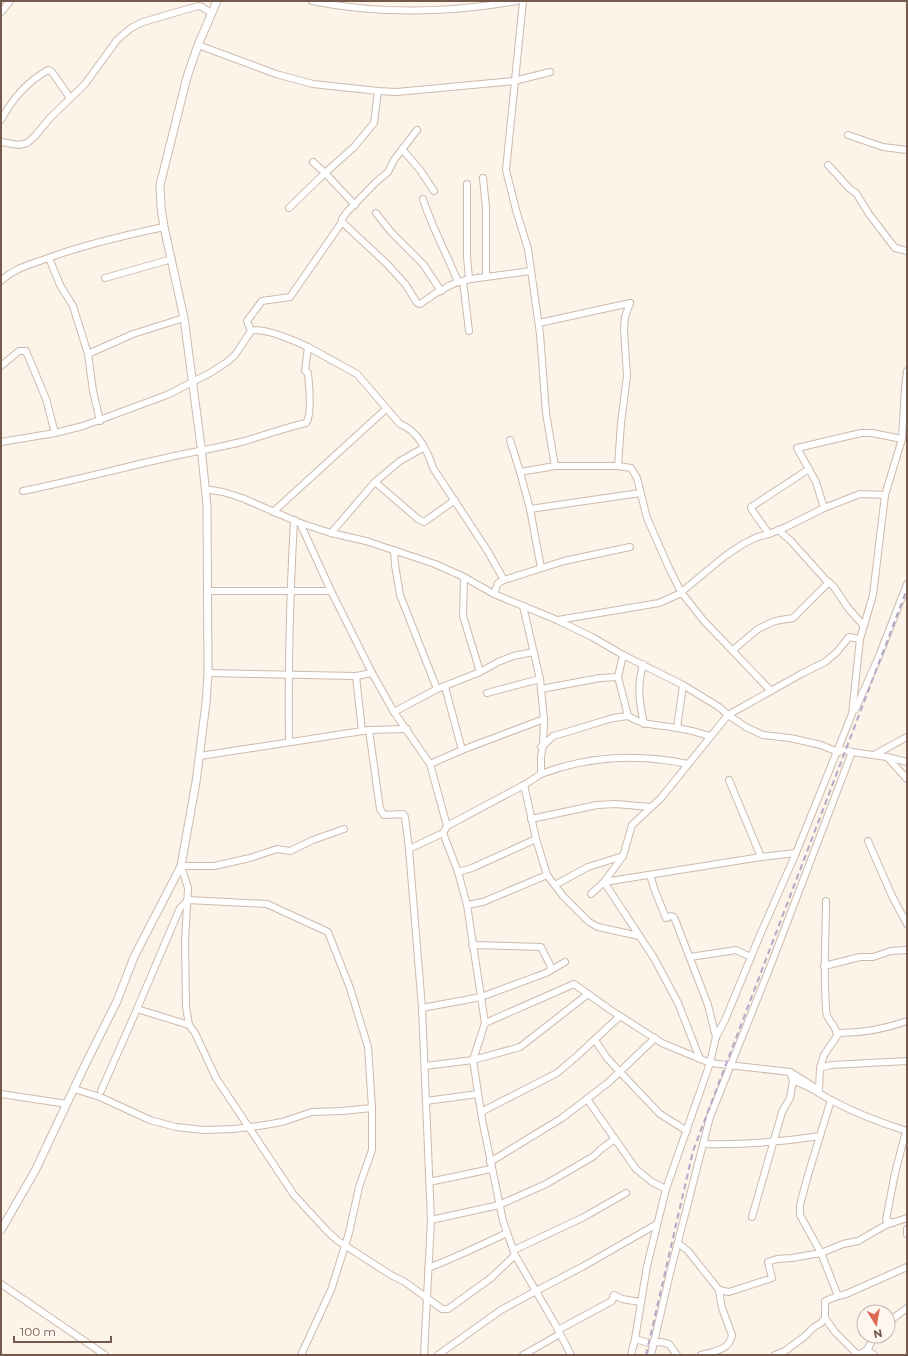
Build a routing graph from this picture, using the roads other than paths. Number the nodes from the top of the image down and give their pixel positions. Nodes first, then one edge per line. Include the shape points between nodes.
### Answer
1 (10, 1) edge
2 (217, 1) edge
3 (312, 1) edge
4 (517, 1) edge
5 (523, 1) edge
6 (1, 12) edge
7 (212, 14) junction
8 (198, 45) junction
9 (550, 72) dead end
10 (514, 81) junction
11 (378, 91) junction
12 (70, 98) junction
13 (1, 120) edge
14 (417, 130) dead end
15 (848, 135) dead end
16 (1, 142) edge
17 (402, 149) junction
18 (907, 150) edge
19 (313, 162) dead end
20 (828, 165) dead end
21 (325, 173) junction
22 (483, 178) dead end
23 (466, 184) dead end
24 (434, 191) dead end
25 (422, 199) dead end
26 (355, 205) junction
27 (289, 208) dead end
28 (376, 213) dead end
29 (342, 222) junction
30 (164, 227) junction
31 (907, 251) edge
32 (49, 258) junction
33 (172, 259) junction
34 (532, 271) junction
35 (486, 277) junction
36 (105, 278) dead end
37 (1, 281) edge
38 (463, 281) junction
39 (441, 291) junction
40 (184, 318) junction
41 (539, 324) junction
42 (251, 331) junction
43 (469, 332) dead end
44 (308, 347) junction
45 (88, 354) junction
46 (1, 366) edge
47 (907, 371) edge
48 (193, 381) junction
49 (386, 409) junction
50 (100, 421) junction
51 (55, 433) junction
52 (902, 439) junction
53 (510, 440) dead end
54 (1, 442) edge
55 (424, 448) junction
56 (202, 452) junction
57 (555, 466) junction
58 (618, 466) junction
59 (809, 469) junction
60 (520, 472) junction
61 (375, 482) junction
62 (205, 489) junction
63 (23, 491) dead end
64 (640, 493) junction
65 (885, 495) junction
66 (455, 500) junction
67 (824, 508) junction
68 (530, 509) junction
69 (273, 512) junction
70 (297, 522) junction
71 (778, 530) junction
72 (331, 533) junction
73 (769, 534) junction
74 (630, 547) dead end
75 (394, 550) junction
76 (541, 568) junction
77 (464, 577) junction
78 (504, 580) junction
79 (830, 582) junction
80 (907, 584) edge
81 (208, 591) junction
82 (290, 591) junction
83 (331, 592) junction
84 (681, 592) junction
85 (905, 592) edge
86 (494, 594) junction
87 (523, 606) junction
88 (557, 620) junction
89 (864, 626) junction
90 (860, 639) junction
91 (733, 650) junction
92 (534, 652) junction
93 (623, 655) junction
94 (643, 664) junction
95 (480, 672) junction
96 (208, 673) junction
97 (372, 673) junction
98 (288, 675) junction
99 (356, 676) junction
100 (618, 677) junction
101 (540, 678) junction
102 (683, 685) junction
103 (445, 687) junction
104 (437, 689) junction
105 (541, 689) junction
106 (771, 691) junction
107 (488, 693) dead end
108 (394, 712) junction
109 (728, 715) junction
110 (628, 716) junction
111 (544, 718) junction
112 (850, 722) junction
113 (644, 724) junction
114 (677, 728) junction
115 (407, 729) junction
116 (369, 730) junction
117 (362, 731) junction
118 (710, 736) junction
119 (907, 737) edge
120 (289, 742) junction
121 (542, 746) junction
122 (462, 750) junction
123 (838, 752) junction
124 (852, 752) junction
125 (874, 755) junction
126 (200, 756) junction
127 (887, 757) junction
128 (907, 762) edge
129 (430, 764) junction
130 (688, 764) junction
131 (541, 774) junction
132 (907, 779) edge
133 (729, 780) dead end
134 (524, 785) junction
135 (650, 807) junction
136 (531, 819) junction
137 (447, 826) junction
138 (344, 829) dead end
139 (444, 833) junction
140 (536, 840) junction
141 (868, 841) dead end
142 (409, 849) junction
143 (796, 853) junction
144 (623, 856) junction
145 (761, 857) junction
146 (181, 866) junction
147 (458, 872) junction
148 (547, 875) junction
149 (650, 875) junction
150 (604, 882) junction
151 (555, 885) junction
152 (591, 894) dead end
153 (188, 900) junction
154 (826, 901) dead end
155 (467, 905) junction
156 (907, 924) edge
157 (639, 936) junction
158 (472, 945) junction
159 (907, 950) edge
160 (751, 956) junction
161 (690, 957) junction
162 (565, 962) dead end
163 (824, 966) junction
164 (551, 970) junction
165 (588, 994) junction
166 (481, 997) junction
167 (422, 1008) junction
168 (137, 1009) junction
169 (620, 1016) junction
170 (907, 1021) edge
171 (485, 1023) junction
172 (189, 1025) junction
173 (839, 1032) junction
174 (716, 1036) junction
175 (655, 1038) junction
176 (595, 1040) junction
177 (700, 1059) junction
178 (474, 1060) junction
179 (907, 1061) edge
180 (710, 1063) junction
181 (425, 1066) junction
182 (732, 1066) junction
183 (820, 1068) junction
184 (620, 1072) junction
185 (790, 1072) junction
186 (793, 1081) junction
187 (74, 1089) junction
188 (100, 1091) dead end
189 (1, 1094) edge
190 (478, 1094) junction
191 (587, 1099) junction
192 (831, 1100) junction
193 (426, 1101) junction
194 (67, 1104) junction
195 (372, 1108) junction
196 (480, 1112) junction
197 (248, 1127) junction
198 (687, 1131) junction
199 (906, 1131) edge
200 (820, 1136) junction
201 (615, 1139) junction
202 (773, 1143) junction
203 (704, 1144) junction
204 (491, 1166) junction
205 (429, 1182) junction
206 (666, 1189) junction
207 (626, 1193) dead end
208 (499, 1205) junction
209 (752, 1217) dead end
210 (907, 1218) edge
211 (431, 1220) junction
212 (893, 1223) junction
213 (657, 1224) junction
214 (907, 1229) edge
215 (1, 1230) edge
216 (507, 1233) junction
217 (907, 1234) edge
218 (678, 1243) junction
219 (346, 1244) junction
220 (515, 1252) junction
221 (821, 1253) junction
222 (428, 1268) junction
223 (907, 1268) edge
224 (1, 1284) edge
225 (536, 1290) junction
226 (719, 1290) junction
227 (838, 1296) junction
228 (427, 1299) junction
229 (640, 1302) junction
230 (907, 1308) edge
231 (896, 1316) edge
232 (825, 1318) junction
233 (559, 1332) junction
234 (635, 1339) junction
235 (654, 1342) junction
236 (870, 1344) edge
237 (867, 1350) junction
238 (105, 1355) edge
239 (301, 1355) edge
240 (424, 1355) edge
241 (438, 1355) edge
242 (523, 1355) edge
243 (571, 1355) edge
244 (631, 1355) edge
245 (651, 1355) edge
246 (678, 1355) edge
247 (701, 1355) edge
248 (775, 1355) edge
249 (858, 1355) edge
250 (874, 1355) edge

1 - 6 street
2 - 7 street
3 - 4 street via 402,12 474,8
5 - 10 street
7 - 8 street
7 - 12 street via 202,7 194,7 131,28 117,40 85,84
8 - 11 street via 276,74 306,82
8 - 30 street via 187,77 160,184
9 - 10 street
10 - 11 street via 397,92
10 - 34 street via 507,173
11 - 21 street via 374,123 354,147
12 - 13 street via 48,70 25,86
12 - 16 street via 27,143 19,145
14 - 17 street
15 - 18 street via 883,147
17 - 24 street
17 - 26 street via 388,172
19 - 21 street
20 - 31 street via 856,193 895,248
21 - 26 street
21 - 27 street
22 - 35 street via 486,208
23 - 38 street via 467,256
25 - 38 street via 431,225
26 - 29 street via 347,212
28 - 39 street via 423,264
29 - 39 street via 406,284 417,303 420,304
29 - 42 street via 290,297 262,301 247,321
30 - 32 street via 68,250
30 - 33 street
32 - 37 street via 8,274
32 - 45 street via 72,306
33 - 36 street
33 - 40 street
34 - 35 street
34 - 41 street
35 - 38 street
38 - 39 street
38 - 43 street
40 - 45 street via 133,334
40 - 48 street
41 - 57 street via 546,413
41 - 58 street via 630,303 624,323 627,376
42 - 44 street via 257,329
42 - 48 street via 235,355 227,362
44 - 49 street via 358,374
44 - 56 street via 305,371 308,373 310,393 309,419 306,423
45 - 50 street
46 - 51 street via 19,351 26,351 46,399
47 - 52 street
48 - 50 street via 167,395
48 - 56 street
49 - 55 street via 400,424 415,434
49 - 69 street
50 - 51 street
51 - 54 street
52 - 59 street via 861,433 797,448
52 - 65 street
53 - 60 street
55 - 61 street via 400,461
55 - 66 street via 433,468
56 - 62 street
56 - 63 street via 159,459
57 - 58 street
57 - 60 street
58 - 64 street via 632,468
59 - 67 street
59 - 73 street via 751,507
60 - 68 street
61 - 66 street via 424,522
61 - 72 street
62 - 69 street via 242,498
62 - 81 street
64 - 68 street
64 - 84 street via 647,518
65 - 67 street via 860,494
65 - 89 street via 873,595
66 - 78 street
67 - 71 street
68 - 76 street
69 - 70 street
70 - 72 street
70 - 82 street
70 - 83 street
71 - 73 street
71 - 79 street
72 - 75 street
73 - 84 street via 757,537 724,556
74 - 76 street
75 - 77 street
75 - 104 street via 400,595
76 - 78 street
77 - 86 street
77 - 95 street via 463,616
78 - 86 street via 498,583
79 - 89 street
79 - 91 street via 793,618 775,621 758,630
80 - 85 street
81 - 82 street
81 - 96 street
82 - 83 street
82 - 98 street
83 - 97 street
84 - 88 street via 659,603
84 - 91 street via 704,621
85 - 112 street
86 - 87 street
87 - 88 street
87 - 92 street
88 - 93 street via 592,636
89 - 90 street
90 - 106 street via 850,637 825,662
90 - 112 street via 854,707
91 - 106 street
92 - 95 street via 513,656
92 - 101 street
93 - 94 street
93 - 100 street
94 - 102 street
94 - 113 street via 639,678 639,699
95 - 103 street
96 - 98 street
96 - 126 street
97 - 99 street
97 - 108 street
98 - 99 street
98 - 120 street
99 - 117 street
100 - 105 street
100 - 110 street
101 - 105 street
101 - 107 street
102 - 109 street
102 - 114 street
103 - 104 street
103 - 122 street
104 - 108 street
105 - 111 street
106 - 109 street
108 - 115 street
109 - 118 street
109 - 123 street via 763,736 790,738
110 - 113 street
110 - 121 street via 553,736
111 - 121 street
111 - 122 street
112 - 123 street
113 - 114 street
114 - 118 street
115 - 116 street
115 - 129 street
116 - 117 street
116 - 142 street via 380,809 384,815 403,814 406,817
117 - 120 street
118 - 130 street
119 - 125 street
120 - 126 street
121 - 131 street
122 - 129 street
123 - 124 street
123 - 143 street
124 - 125 street
124 - 182 street
125 - 127 street
126 - 146 street
127 - 128 street
127 - 132 street
129 - 137 street
130 - 131 street via 631,757 582,762
130 - 135 street via 661,798
131 - 134 street
133 - 145 street
134 - 136 street
134 - 137 street
135 - 136 street via 597,805
135 - 144 street via 632,825
136 - 140 street
137 - 139 street
138 - 146 street via 290,850 277,849 214,866
139 - 142 street
139 - 147 street
140 - 147 street
140 - 148 street
141 - 156 street
142 - 167 street
143 - 145 street
143 - 160 street
144 - 150 street
144 - 151 street via 588,867
145 - 149 street
146 - 153 street via 188,888
146 - 187 street via 134,957 117,1001
147 - 155 street
148 - 151 street
148 - 155 street via 483,902
149 - 150 street
149 - 161 street via 666,918 674,917
150 - 152 street
150 - 157 street
151 - 157 street via 589,922 598,927
153 - 168 street via 180,908
153 - 172 street via 185,971
153 - 195 street via 268,904 328,932 350,988 368,1047
154 - 163 street
155 - 158 street
157 - 177 street via 678,1003
158 - 164 street via 541,947
158 - 166 street
159 - 163 street via 891,951 874,957 860,957
160 - 161 street via 736,950
160 - 174 street
161 - 174 street via 708,1005
162 - 164 street
163 - 173 street via 828,1019 836,1032
164 - 166 street
165 - 169 street
165 - 171 street via 574,984
165 - 178 street via 520,1047
166 - 167 street
166 - 171 street
167 - 181 street
168 - 172 street
168 - 188 street
169 - 175 street
169 - 176 street
170 - 173 street via 875,1030
171 - 178 street
172 - 197 street via 216,1078
173 - 183 street via 824,1055
174 - 180 street
175 - 177 street
175 - 184 street
176 - 184 street
176 - 196 street via 565,1068
177 - 180 street
178 - 181 street
178 - 190 street
179 - 183 street via 831,1065
180 - 182 street
180 - 198 street
181 - 193 street
182 - 185 street
182 - 203 street via 710,1117
183 - 185 street via 819,1090
184 - 191 street
184 - 198 street via 660,1114
185 - 186 street
186 - 192 street via 803,1083
186 - 202 street via 790,1098 782,1112
187 - 194 street
187 - 197 street via 100,1097 150,1120 176,1127 220,1130
189 - 194 street
190 - 193 street
190 - 196 street
191 - 201 street
191 - 204 street
192 - 199 street via 863,1116
192 - 200 street
193 - 205 street
194 - 215 street via 35,1171
195 - 197 street via 312,1112 282,1122
195 - 219 street via 372,1150 358,1187
196 - 204 street
197 - 219 street via 298,1200 333,1237
198 - 206 street
199 - 212 street via 886,1220
200 - 202 street
200 - 221 street via 800,1205 802,1218
201 - 206 street via 636,1169
201 - 208 street via 594,1156 563,1175
202 - 203 street
202 - 209 street
203 - 218 street
204 - 205 street
204 - 208 street
205 - 211 street
206 - 213 street
207 - 220 street
208 - 211 street
208 - 216 street
210 - 212 street
211 - 222 street
212 - 221 street via 858,1240
213 - 225 street
213 - 229 street
214 - 217 street
216 - 220 street
216 - 222 street
218 - 226 street via 688,1251
218 - 235 street
219 - 228 street
219 - 239 street via 331,1290
220 - 225 street
220 - 228 street via 491,1278 448,1309 442,1309
221 - 226 street via 768,1262 772,1278 729,1292
221 - 227 street
222 - 228 street
223 - 227 street
224 - 238 street
225 - 233 street
225 - 241 street via 501,1310
226 - 247 street via 731,1339 722,1349
227 - 232 street via 825,1301
228 - 240 street
229 - 233 street via 614,1295 612,1301
229 - 234 street
230 - 231 street
232 - 248 street via 804,1337
232 - 249 street
233 - 242 street
233 - 243 street
234 - 235 street
234 - 244 street
235 - 245 street
235 - 246 street via 669,1344
236 - 237 street
237 - 249 street
237 - 250 street

